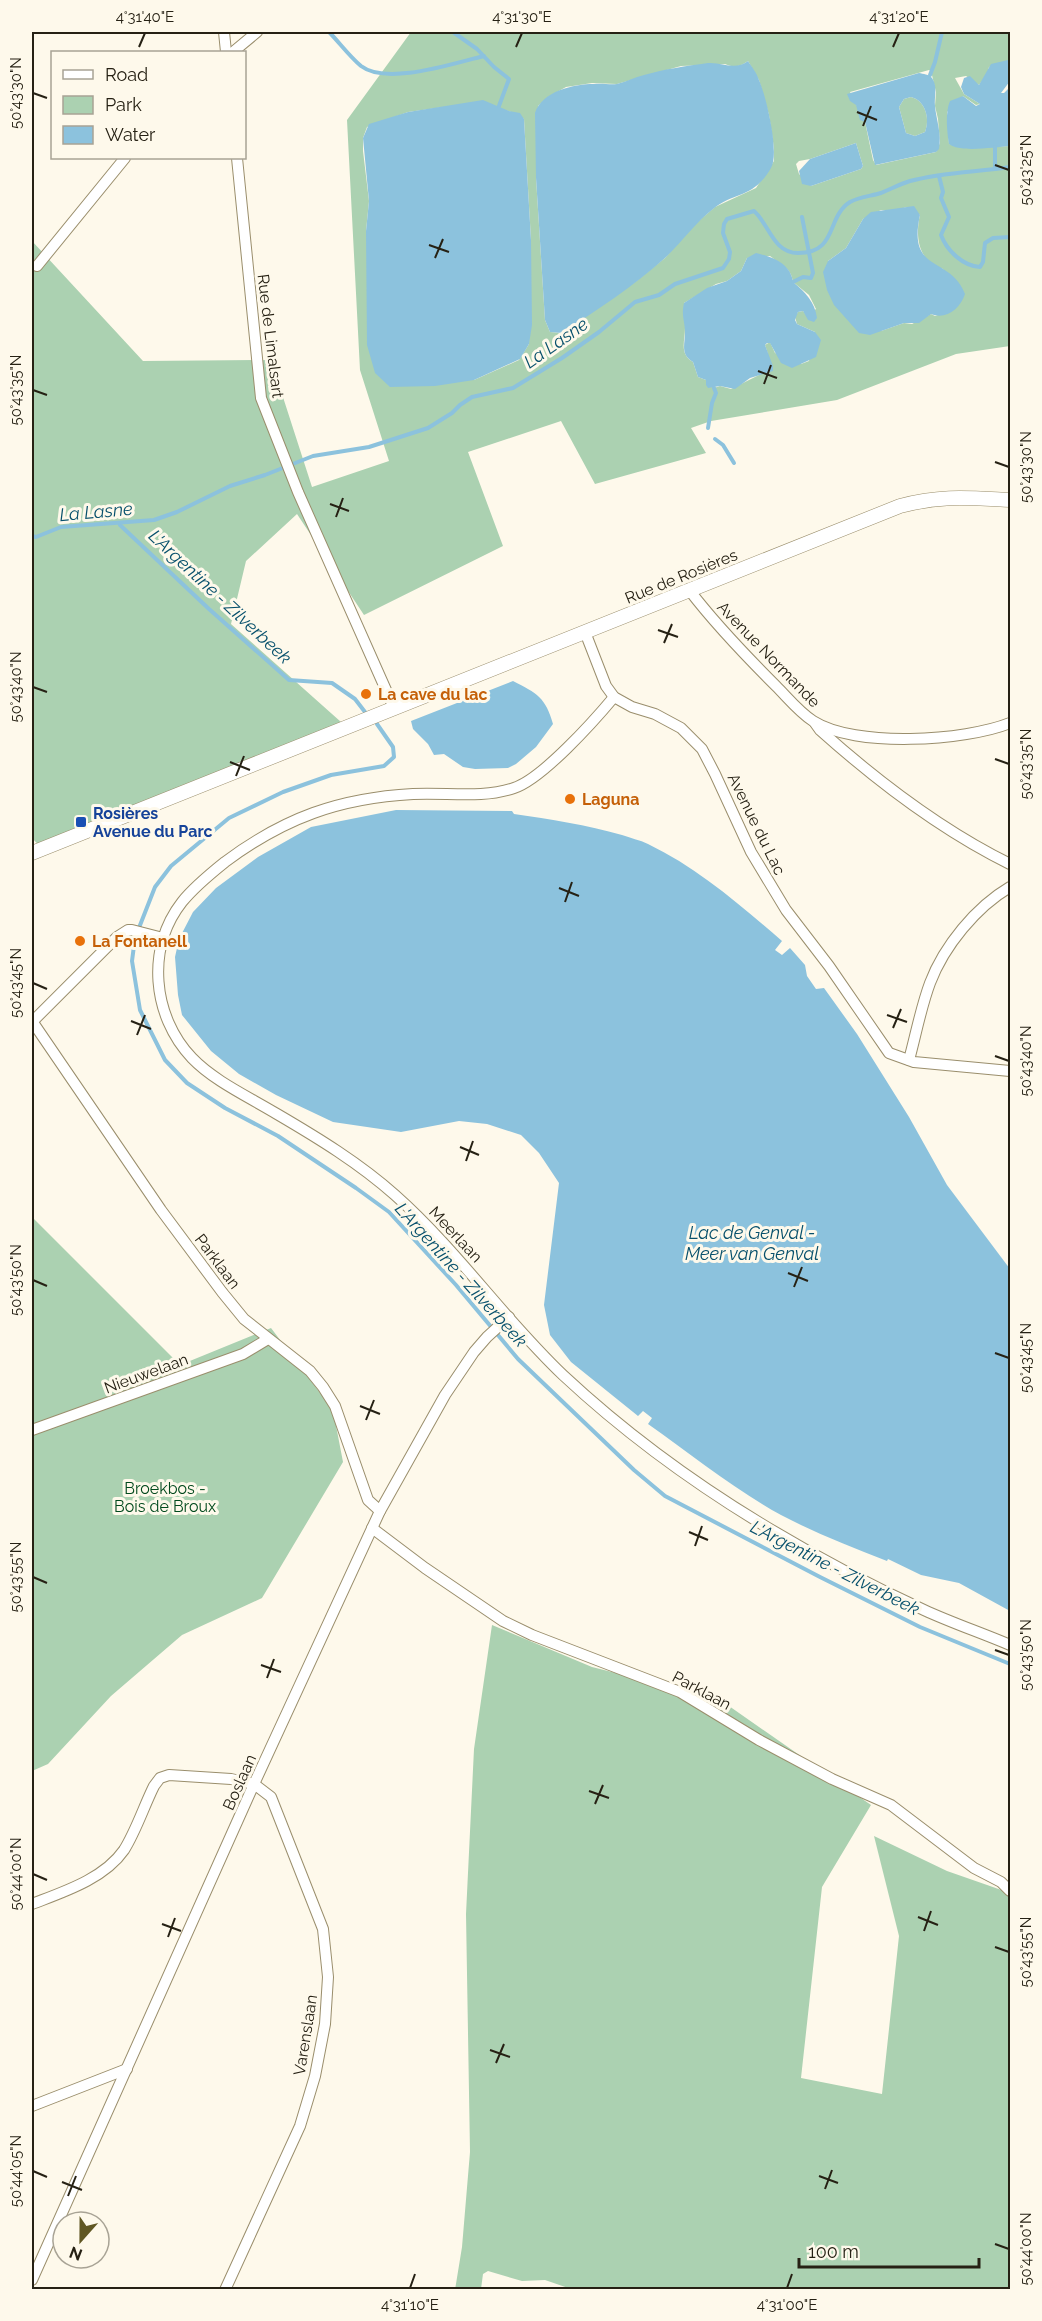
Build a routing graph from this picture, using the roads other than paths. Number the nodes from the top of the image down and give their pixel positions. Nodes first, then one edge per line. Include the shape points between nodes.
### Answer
1 (224, 32) edge
2 (257, 32) edge
3 (226, 51) edge
4 (235, 51) edge
5 (124, 159) edge
6 (237, 159) edge
7 (37, 266) dead end
8 (1011, 500) edge
9 (690, 591) junction
10 (585, 632) junction
11 (614, 697) junction
12 (394, 708) junction
13 (815, 722) junction
14 (1011, 723) edge
15 (32, 853) edge
16 (1011, 864) edge
17 (1011, 887) edge
18 (164, 938) junction
19 (32, 1021) edge
20 (909, 1059) junction
21 (1011, 1071) edge
22 (509, 1317) junction
23 (268, 1339) junction
24 (32, 1431) edge
25 (380, 1511) junction
26 (372, 1528) junction
27 (1011, 1645) edge
28 (254, 1784) junction
29 (1011, 1891) edge
30 (32, 1904) edge
31 (127, 2069) junction
32 (32, 2106) edge
33 (32, 2280) edge
34 (225, 2289) edge

1 - 3 street
2 - 4 street
5 - 7 street
6 - 12 street, Rue de Limalsart via 261,398 298,492
8 - 9 street, Rue de Rosières via 930,498 900,506
9 - 10 street, Rue de Rosières
9 - 13 street, Avenue Normande via 739,649
10 - 11 street
10 - 12 street, Rue de Rosières
11 - 18 street, Meerlaan via 536,777 518,787 476,794 368,798 288,822 256,839 183,900
11 - 20 street, Avenue du Lac via 681,728 702,749 750,852 786,910 889,1053
12 - 15 street, Rue de Rosières
13 - 14 street, Avenue Normande via 842,732 900,739 938,738
13 - 16 street via 860,766 956,833
17 - 20 street via 978,913 941,961 930,982
18 - 19 street via 128,930
18 - 22 street, Meerlaan via 159,956 159,994 165,1017 193,1059 381,1182 450,1248
19 - 23 street, Parklaan via 161,1210 244,1319
20 - 21 street
22 - 25 street, Boslaan via 487,1337 446,1395
22 - 27 street, Meerlaan via 562,1374 619,1425 754,1519 848,1573 927,1612
23 - 24 street, Nieuwelaan via 243,1354
23 - 25 street, Parklaan via 310,1371 323,1387 335,1406 368,1500
25 - 26 street, Boslaan
26 - 28 street, Boslaan
26 - 29 street, Parklaan via 503,1621 680,1692 759,1740 891,1805
28 - 30 street via 169,1775 160,1778 123,1850 109,1865 89,1880
28 - 31 street, Boslaan
28 - 34 street, Varenslaan via 271,1797 323,1929 328,1977 325,2024 300,2126
31 - 32 street
31 - 33 street, Boslaan

